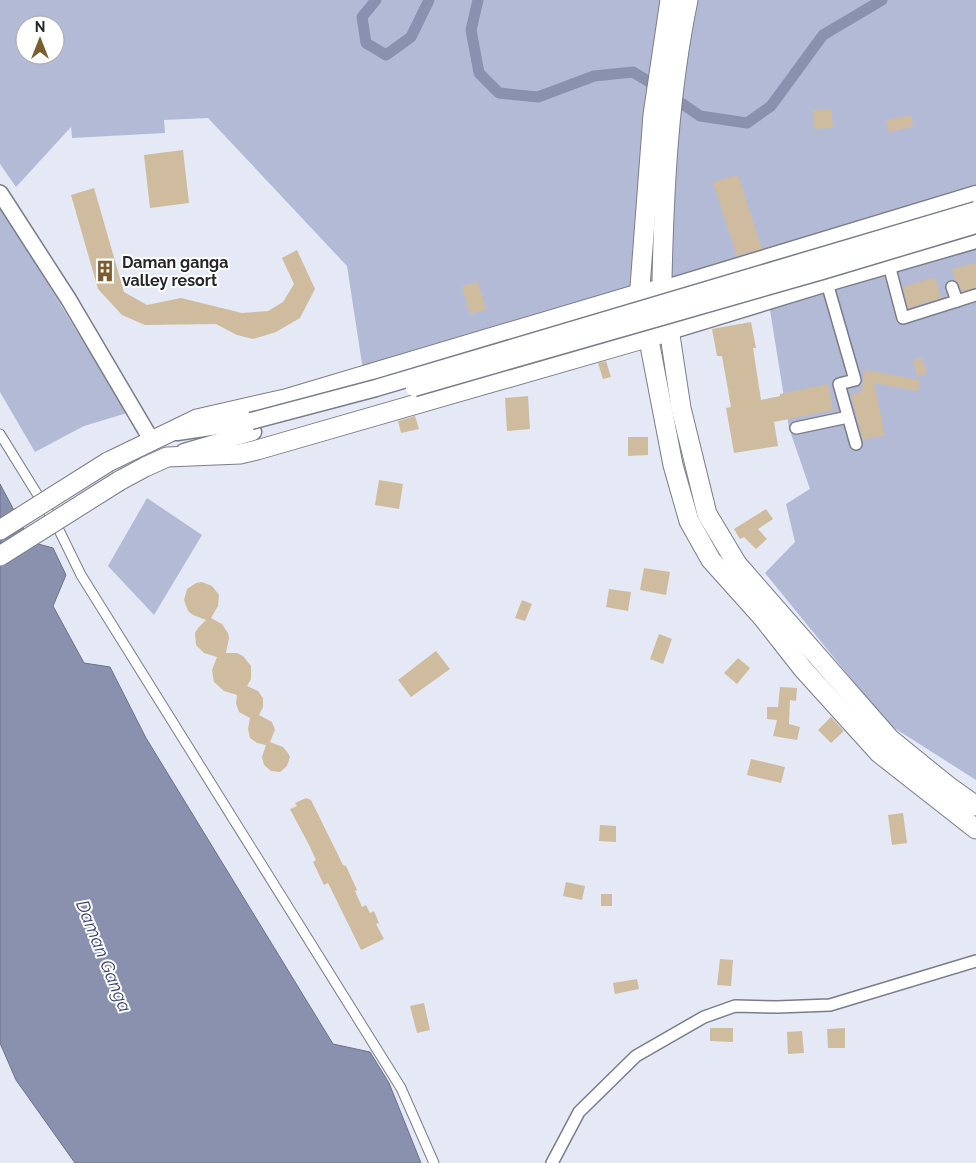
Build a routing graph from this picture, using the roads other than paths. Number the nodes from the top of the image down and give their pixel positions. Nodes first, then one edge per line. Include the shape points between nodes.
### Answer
1 (670, 0) edge
2 (688, 0) edge
3 (668, 67) junction
4 (0, 193) edge
5 (976, 194) edge
6 (976, 210) edge
7 (976, 225) edge
8 (976, 240) edge
9 (889, 265) junction
10 (827, 283) junction
11 (952, 287) dead end
12 (663, 289) junction
13 (641, 294) junction
14 (976, 295) edge
15 (957, 301) junction
16 (670, 331) junction
17 (649, 337) junction
18 (848, 417) junction
19 (252, 426) junction
20 (796, 428) dead end
21 (0, 434) edge
22 (161, 437) junction
23 (856, 444) dead end
24 (167, 457) junction
25 (0, 530) edge
26 (0, 556) edge
27 (976, 806) edge
28 (976, 830) edge
29 (976, 961) edge
30 (434, 1163) edge
31 (552, 1163) edge

1 - 3 main road
2 - 3 main road via 679,43
3 - 12 main road via 671,124 664,191
3 - 13 main road via 653,114
4 - 22 street
5 - 12 main road
6 - 19 main road, bridge
7 - 19 main road, bridge via 727,299
8 - 9 main road
9 - 10 main road
9 - 15 street via 903,318
10 - 16 main road
10 - 18 street via 855,380 839,384
11 - 15 street
12 - 13 main road
12 - 16 main road
13 - 17 main road
13 - 22 main road via 285,399 197,419
14 - 15 street
16 - 17 main road
16 - 27 main road via 681,408 707,514 737,564 890,739
17 - 24 main road via 257,450 240,454
17 - 28 main road via 673,465 689,521 711,560 879,753
18 - 20 street
18 - 23 street
19 - 22 main road
19 - 24 main road
21 - 30 street via 57,526 81,575 401,1088
22 - 25 main road, bridge via 108,462
24 - 26 main road, bridge via 119,481
29 - 31 street via 830,1005 735,1006 704,1018 636,1056 579,1112

